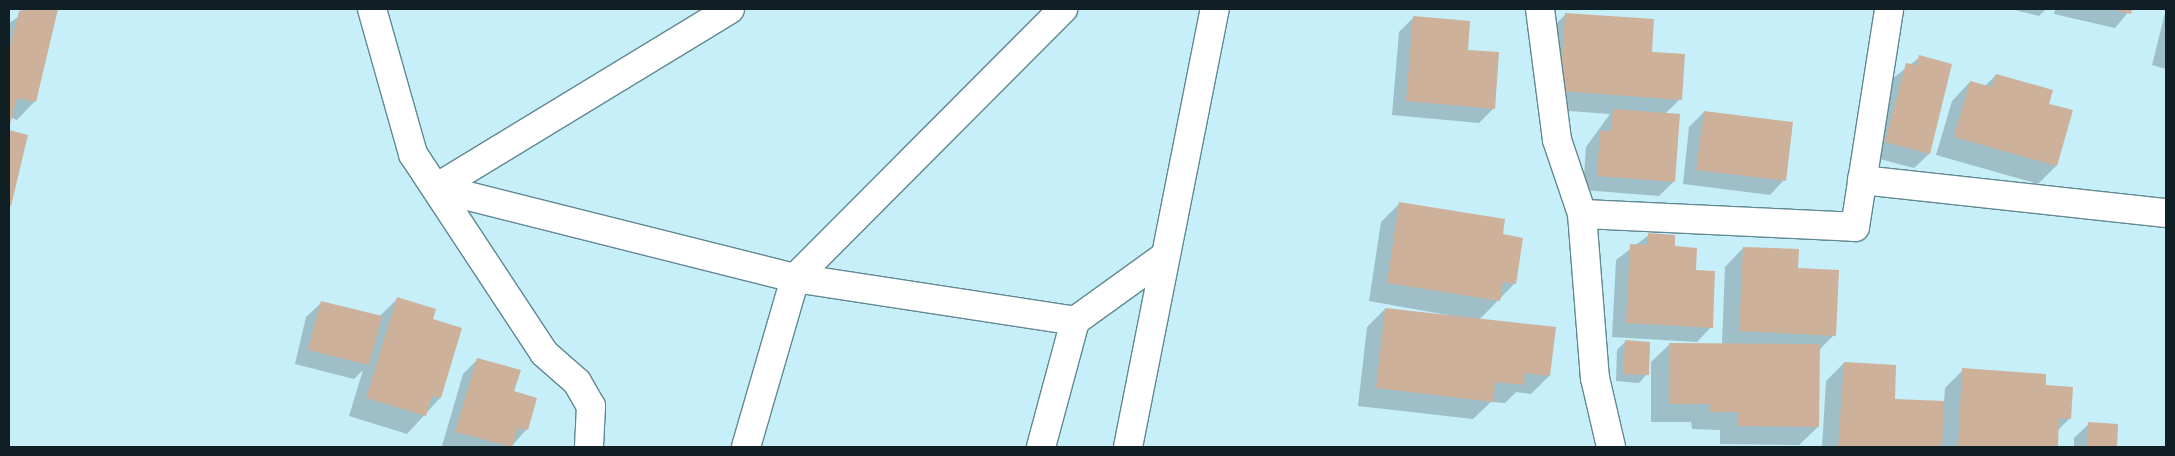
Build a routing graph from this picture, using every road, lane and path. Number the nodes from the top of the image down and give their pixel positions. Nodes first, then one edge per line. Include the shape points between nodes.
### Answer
1 (372, 9) edge
2 (730, 9) edge
3 (1062, 9) edge
4 (1215, 9) edge
5 (1540, 9) edge
6 (1889, 9) edge
7 (1862, 180) junction
8 (436, 188) junction
9 (2166, 213) edge
10 (1582, 214) junction
11 (1165, 256) junction
12 (795, 278) junction
13 (1075, 321) junction
14 (589, 447) edge
15 (746, 447) edge
16 (1041, 447) edge
17 (1128, 447) edge
18 (1611, 447) edge

1 - 8 street via 413,154
2 - 8 street
3 - 12 street
4 - 11 street
5 - 10 street via 1557,140
6 - 7 street
7 - 9 street
7 - 10 street via 1855,228
8 - 12 street
8 - 14 street via 544,353 578,382 592,406
10 - 18 street via 1594,378
11 - 13 street
11 - 17 street
12 - 13 street
12 - 15 street
13 - 16 street

